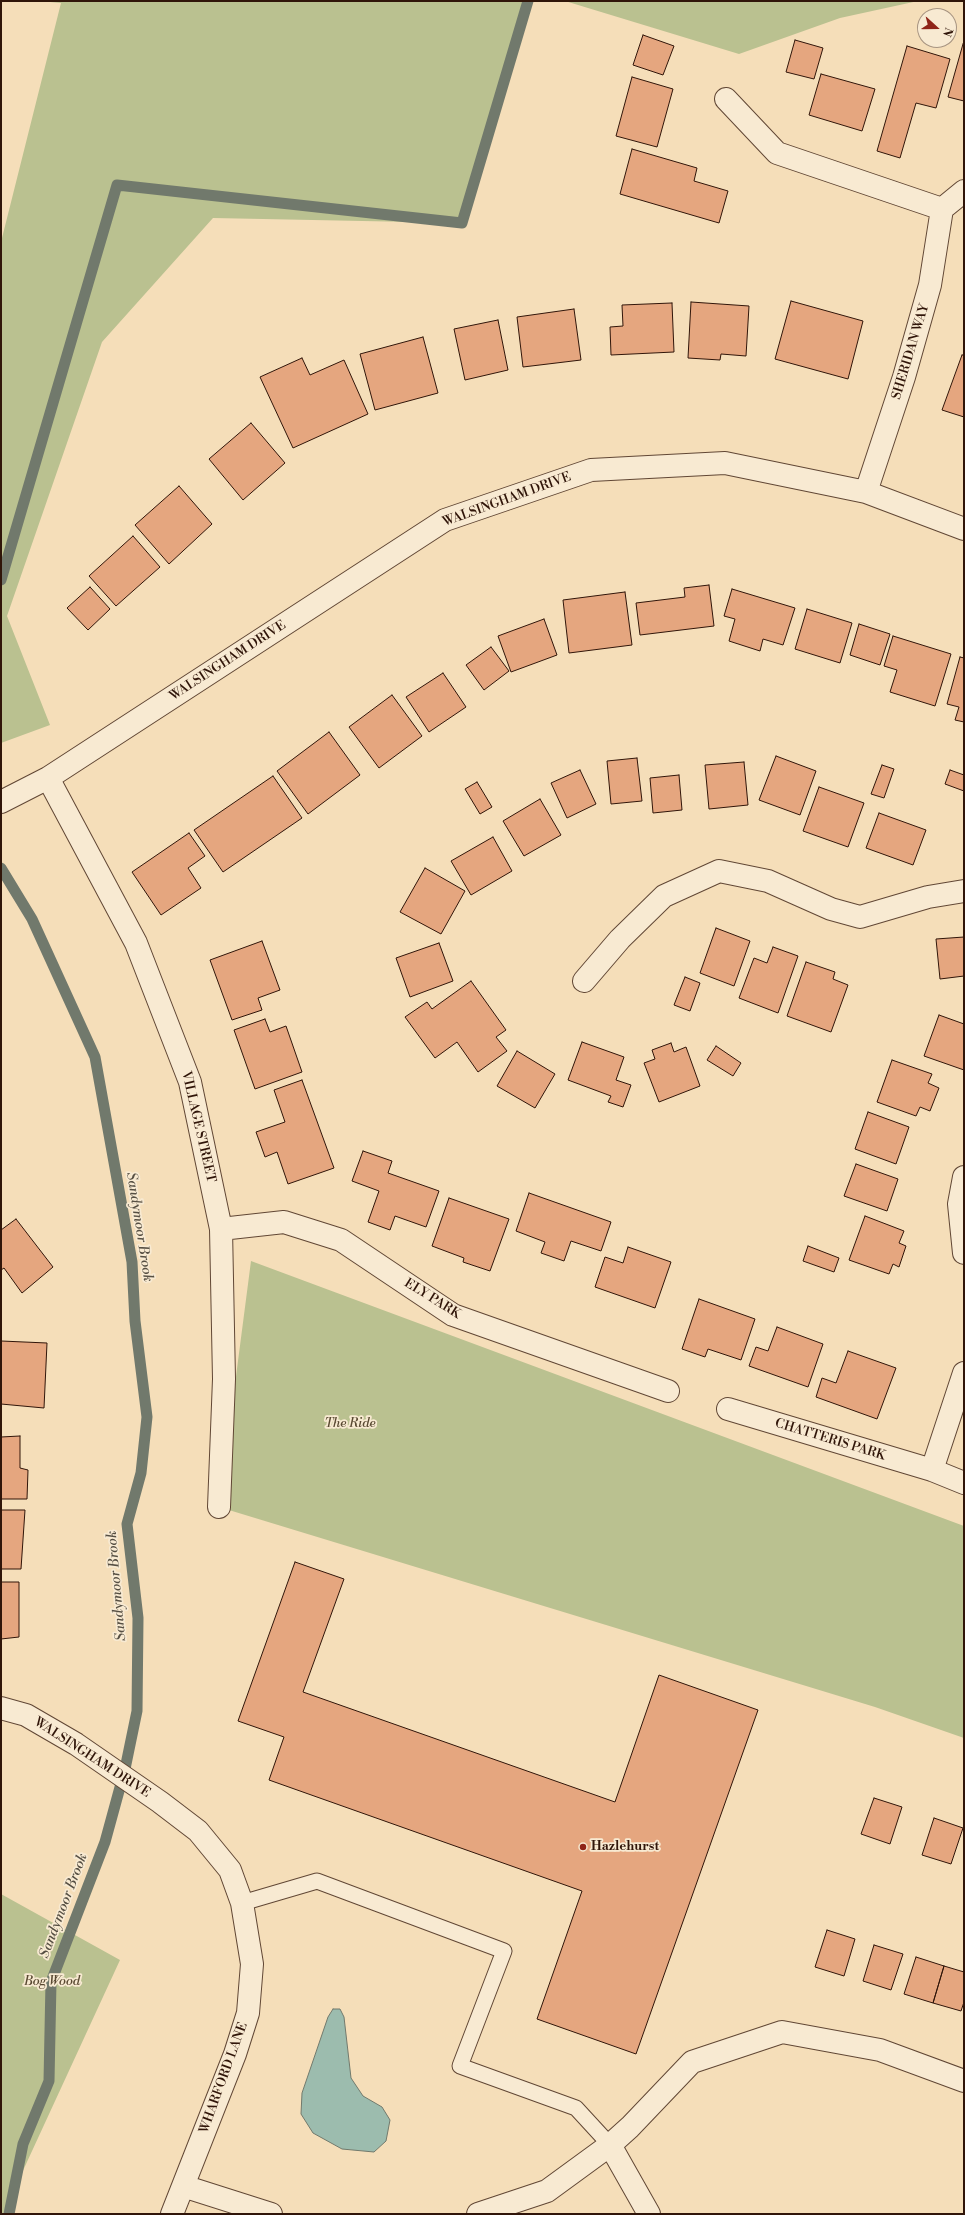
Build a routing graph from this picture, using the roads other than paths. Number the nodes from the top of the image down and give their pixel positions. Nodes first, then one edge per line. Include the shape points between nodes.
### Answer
1 (726, 99) dead end
2 (964, 191) edge
3 (942, 209) junction
4 (866, 492) junction
5 (964, 529) edge
6 (48, 778) junction
7 (2, 802) edge
8 (964, 891) edge
9 (584, 981) dead end
10 (964, 1177) edge
11 (222, 1229) junction
12 (964, 1253) edge
13 (964, 1373) edge
14 (668, 1391) dead end
15 (728, 1409) dead end
16 (932, 1470) junction
17 (964, 1482) edge
18 (219, 1507) dead end
19 (1, 1708) edge
20 (160, 1802) joint
21 (242, 1903) junction
22 (964, 2081) edge
23 (610, 2145) junction
24 (183, 2186) junction
25 (172, 2214) edge
26 (271, 2214) edge
27 (478, 2214) edge
28 (649, 2214) edge

1 - 3 street via 777,153
2 - 3 street
3 - 4 street, SHERIDAN WAY via 930,285 904,377
4 - 5 street, WALSINGHAM DRIVE
4 - 6 street, WALSINGHAM DRIVE via 725,463 590,470 445,520
6 - 7 street, WALSINGHAM DRIVE
6 - 11 street, VILLAGE STREET via 136,943 190,1082
8 - 9 street via 928,896 860,917 832,909 768,881 719,871 664,896 620,939
10 - 12 street via 959,1204
11 - 14 street, ELY PARK via 284,1222 341,1240 453,1315
11 - 18 street, VILLAGE STREET via 224,1379
13 - 16 street
15 - 16 street, CHATTERIS PARK
16 - 17 street, CHATTERIS PARK
19 - 20 street, WALSINGHAM DRIVE via 26,1716 76,1744
20 - 21 street, WHARFORD LANE via 198,1831 226,1865
21 - 23 lane via 317,1881 504,1951 460,2066 576,2108
21 - 24 street, WHARFORD LANE via 252,1964 248,2013 235,2054
22 - 23 street via 880,2050 782,2032 692,2062
23 - 27 street via 547,2192
23 - 28 street
24 - 25 street, WHARFORD LANE
24 - 26 street

